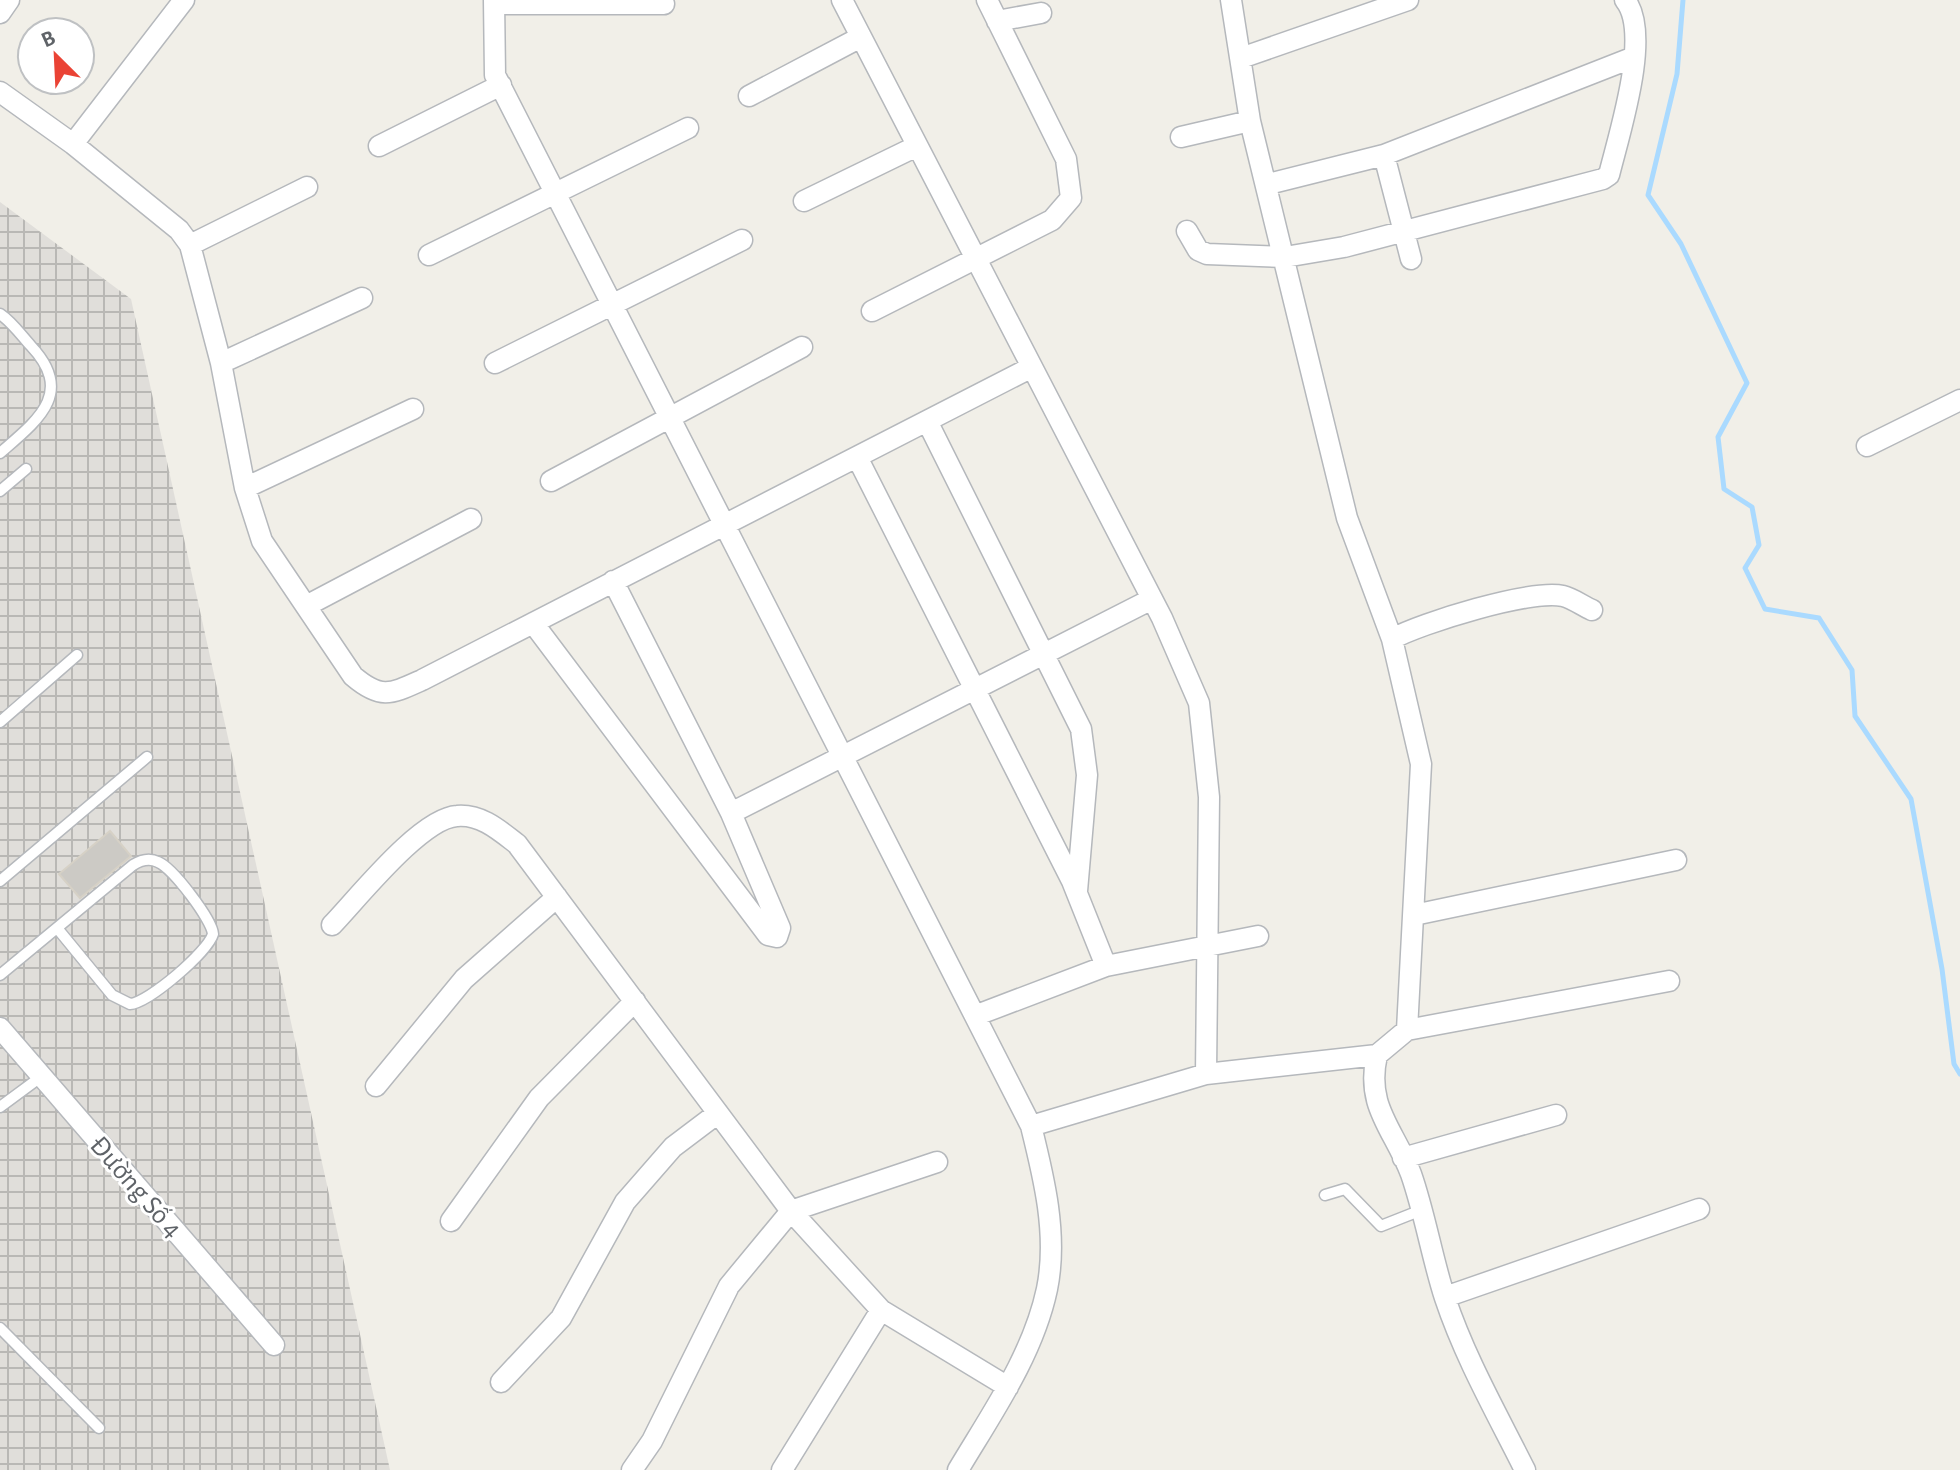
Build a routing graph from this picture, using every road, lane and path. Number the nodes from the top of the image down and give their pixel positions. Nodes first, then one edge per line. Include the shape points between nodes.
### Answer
1 (9, 0) edge
2 (184, 0) edge
3 (842, 0) edge
4 (987, 0) edge
5 (1231, 0) edge
6 (1408, 0) edge
7 (1625, 0) edge
8 (494, 2) edge
9 (664, 4) dead end
10 (0, 13) edge
11 (1041, 13) dead end
12 (997, 21) junction
13 (861, 37) junction
14 (1634, 57) junction
15 (1241, 58) junction
16 (501, 85) junction
17 (0, 92) edge
18 (749, 96) dead end
19 (1250, 121) junction
20 (688, 128) dead end
21 (1181, 137) dead end
22 (73, 144) junction
23 (379, 146) dead end
24 (917, 146) junction
25 (1384, 155) junction
26 (1268, 184) junction
27 (307, 187) dead end
28 (557, 195) junction
29 (804, 201) dead end
30 (1403, 230) junction
31 (1187, 231) dead end
32 (742, 240) dead end
33 (190, 245) junction
34 (429, 255) dead end
35 (1285, 257) junction
36 (975, 258) junction
37 (1411, 259) dead end
38 (362, 298) dead end
39 (612, 303) junction
40 (872, 311) dead end
41 (0, 314) edge
42 (802, 347) dead end
43 (221, 363) junction
44 (495, 363) dead end
45 (1032, 367) junction
46 (1960, 400) edge
47 (413, 409) dead end
48 (671, 419) junction
49 (927, 421) junction
50 (1867, 446) dead end
51 (0, 453) edge
52 (857, 457) junction
53 (26, 469) dead end
54 (551, 481) dead end
55 (245, 488) junction
56 (0, 491) edge
57 (471, 519) dead end
58 (725, 524) junction
59 (613, 581) junction
60 (1152, 599) junction
61 (306, 606) junction
62 (1592, 610) dead end
63 (533, 623) junction
64 (1392, 639) junction
65 (1044, 654) junction
66 (77, 655) dead end
67 (975, 690) junction
68 (0, 722) edge
69 (844, 756) junction
70 (147, 757) dead end
71 (731, 813) junction
72 (1676, 860) dead end
73 (0, 881) edge
74 (1077, 894) junction
75 (557, 897) junction
76 (1414, 915) junction
77 (332, 925) dead end
78 (57, 928) junction
79 (1258, 936) dead end
80 (1207, 947) junction
81 (1106, 966) junction
82 (0, 975) edge
83 (1669, 981) dead end
84 (635, 1001) junction
85 (977, 1015) junction
86 (0, 1028) edge
87 (1407, 1030) junction
88 (1377, 1055) junction
89 (1206, 1074) junction
90 (42, 1076) junction
91 (376, 1086) dead end
92 (0, 1107) edge
93 (718, 1113) junction
94 (1556, 1115) dead end
95 (1031, 1126) junction
96 (1403, 1158) junction
97 (937, 1162) dead end
98 (1325, 1195) dead end
99 (1699, 1209) dead end
100 (791, 1211) junction
101 (1419, 1211) junction
102 (451, 1221) dead end
103 (1445, 1297) junction
104 (881, 1310) junction
105 (0, 1328) edge
106 (274, 1345) dead end
107 (501, 1382) dead end
108 (1008, 1387) junction
109 (99, 1428) dead end
110 (632, 1470) edge
111 (782, 1470) edge
112 (958, 1470) edge
113 (1525, 1470) edge

1 - 10 street
2 - 22 street
3 - 13 street
4 - 12 street
5 - 15 street
6 - 15 street
7 - 14 street via 1635,18
8 - 9 street
8 - 16 street via 495,75
11 - 12 street
12 - 36 street via 1066,159 1071,198 1052,220
13 - 18 street
13 - 24 street
14 - 25 street
14 - 30 street via 1609,175 1576,188
15 - 19 street
16 - 23 street
16 - 28 street
17 - 22 street
19 - 21 street
19 - 26 street
20 - 28 street
22 - 33 street via 179,230
24 - 29 street
24 - 36 street
25 - 26 street
25 - 30 street
26 - 35 street
27 - 33 street
28 - 34 street
28 - 39 street
30 - 35 street
30 - 37 street
31 - 35 street via 1198,250 1207,254
32 - 39 street
33 - 43 street
35 - 64 street via 1347,518
36 - 40 street
36 - 45 street
38 - 43 street
39 - 44 street
39 - 48 street
41 - 51 lane via 44,360 53,387 43,414
42 - 48 street
43 - 55 street
45 - 49 street
45 - 60 street
46 - 50 street
47 - 55 street
48 - 54 street
48 - 58 street
49 - 52 street
49 - 65 street
52 - 58 street
52 - 67 street
53 - 56 lane
55 - 61 street via 262,541
57 - 61 street
58 - 59 street
58 - 69 street
59 - 63 street
59 - 71 street
60 - 65 street
60 - 80 street via 1199,703 1209,797
61 - 63 street via 353,676 371,692 393,693
62 - 64 street via 1563,596 1541,596 1414,627
63 - 71 street via 768,935 777,937 780,928
64 - 76 street via 1421,764
65 - 67 street
65 - 74 street via 1081,729 1087,753
66 - 68 lane
67 - 69 street
67 - 74 street
69 - 71 street
69 - 85 street
70 - 73 lane
72 - 76 street
74 - 81 street
75 - 77 street via 517,844 487,821 457,816 430,825
75 - 84 street
75 - 91 street via 464,979
76 - 87 street
78 - 78 lane via 133,865 152,860 176,879 209,920 213,934 205,949 150,996 130,1004 112,995
78 - 82 lane
79 - 80 street
80 - 81 street
80 - 89 street
81 - 85 street
83 - 87 street
84 - 93 street
84 - 102 street via 539,1098
85 - 95 street
86 - 90 street, Đường Số 4
87 - 88 street
88 - 89 street
88 - 96 street via 1371,1079 1376,1099
89 - 95 street
90 - 92 lane
90 - 106 street, Đường Số 4
93 - 100 street
93 - 107 street via 673,1147 625,1202 561,1318
94 - 96 street
95 - 108 street via 1046,1188 1047,1288
96 - 101 street
97 - 100 street
98 - 101 lane via 1345,1189 1381,1226
99 - 103 street
100 - 104 street
100 - 110 street via 729,1286 652,1441
101 - 103 street
103 - 113 street
104 - 108 street
104 - 111 street
105 - 109 lane
108 - 112 street

